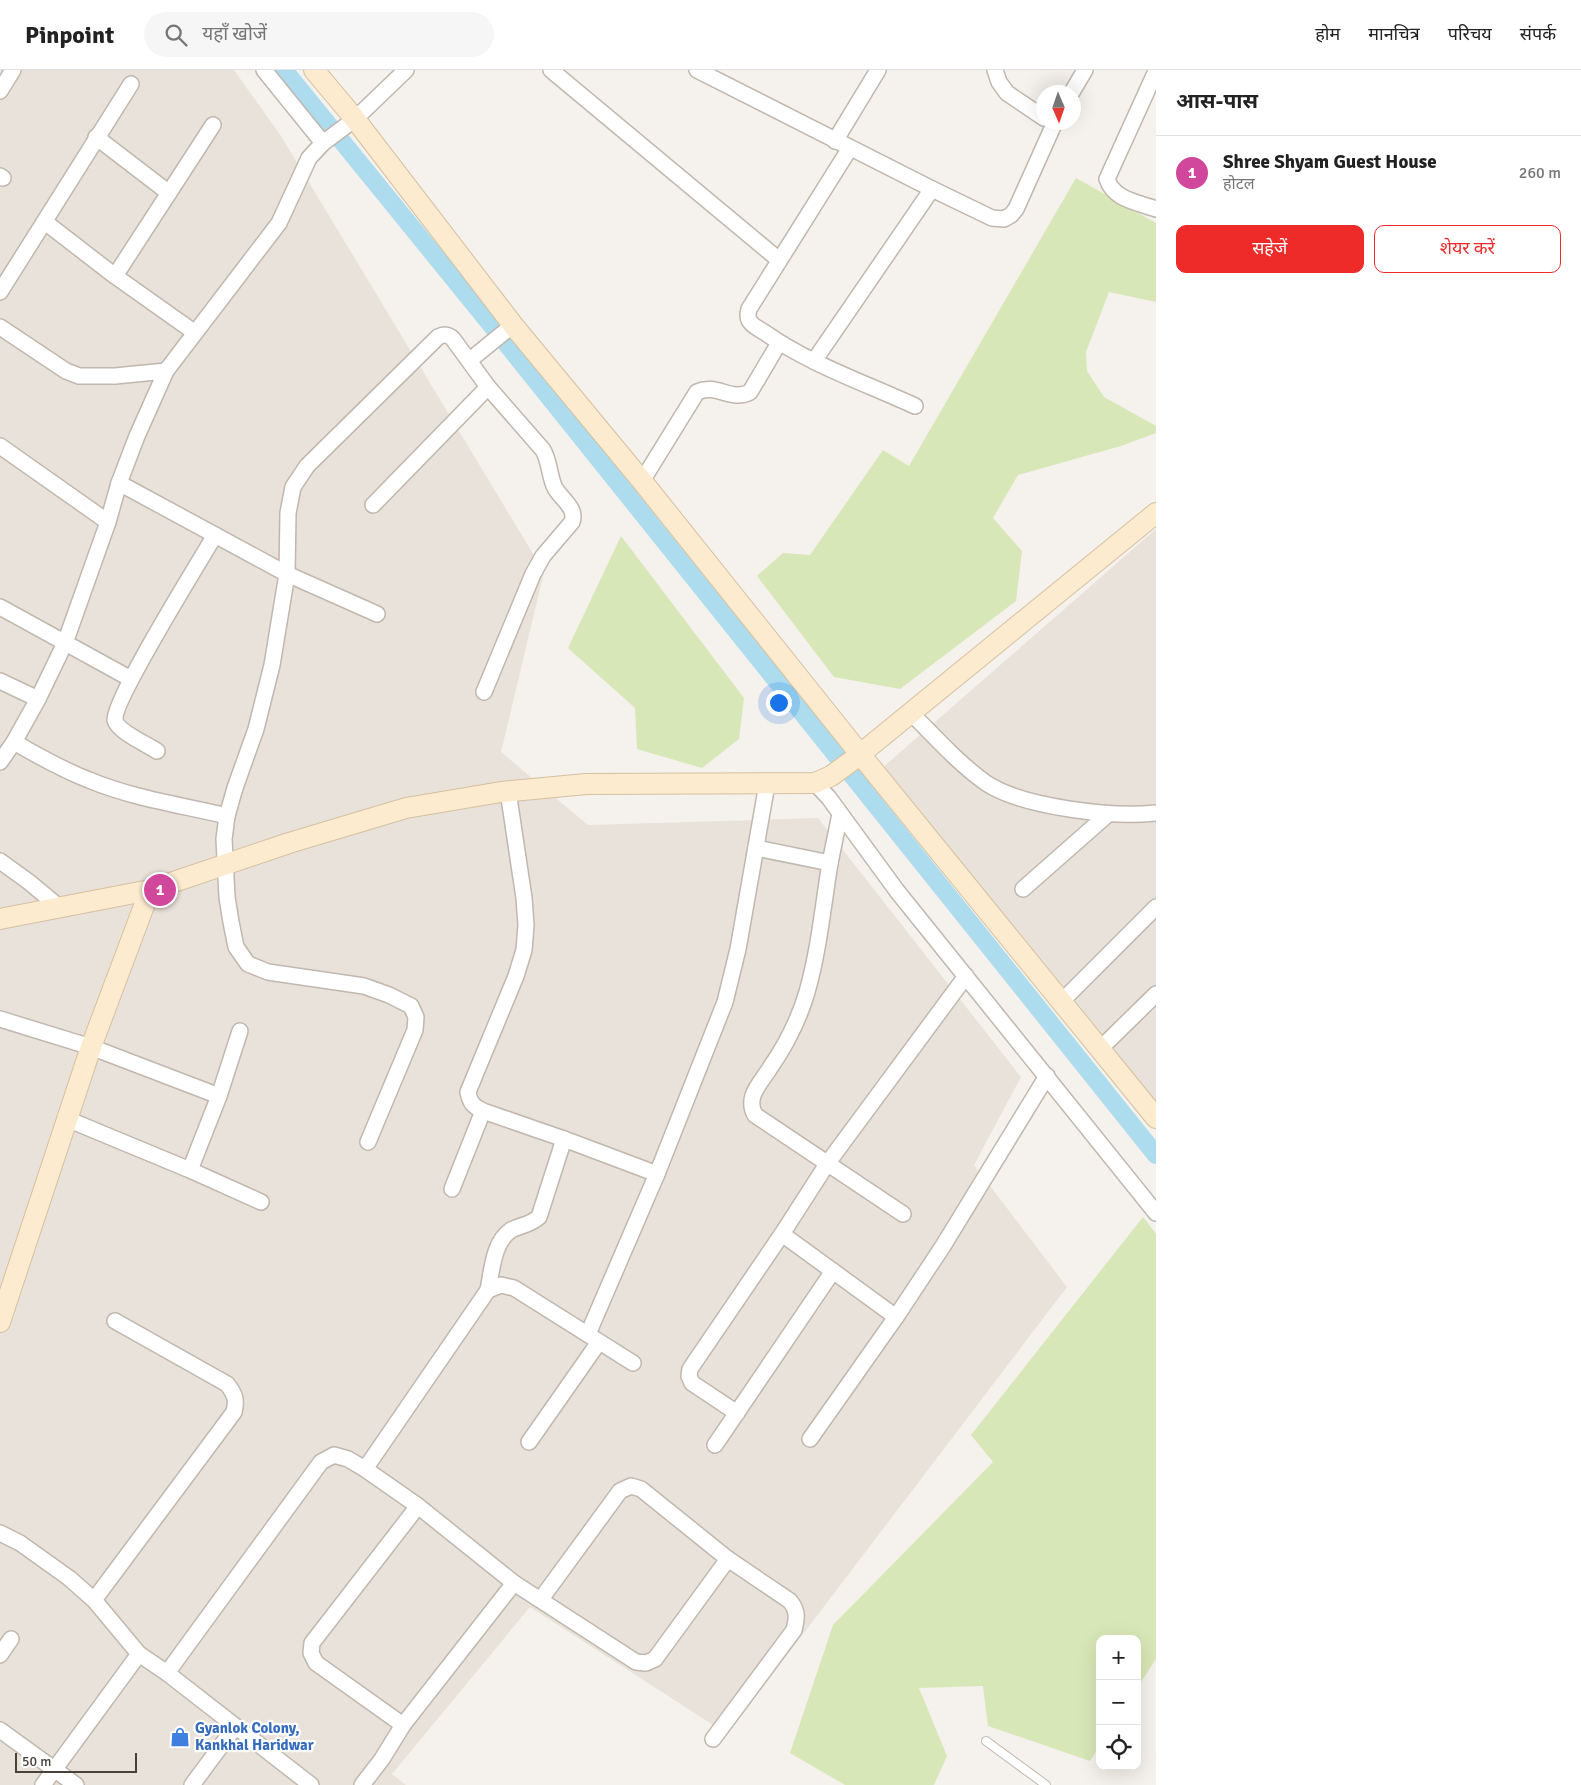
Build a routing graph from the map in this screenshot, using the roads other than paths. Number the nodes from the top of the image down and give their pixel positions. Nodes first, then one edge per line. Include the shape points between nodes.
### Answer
1 (13, 70) edge
2 (264, 70) edge
3 (314, 70) edge
4 (406, 70) edge
5 (551, 70) edge
6 (697, 70) edge
7 (878, 70) edge
8 (996, 70) edge
9 (1085, 70) edge
10 (1156, 71) edge
11 (131, 84) dead end
12 (1076, 85) edge
13 (0, 91) edge
14 (1036, 112) edge
15 (352, 122) junction
16 (213, 125) dead end
17 (1048, 130) edge
18 (96, 137) junction
19 (836, 140) junction
20 (324, 143) junction
21 (850, 148) junction
22 (932, 189) junction
23 (169, 193) junction
24 (1156, 209) edge
25 (45, 222) junction
26 (779, 260) junction
27 (115, 276) junction
28 (0, 292) edge
29 (0, 327) edge
30 (508, 329) junction
31 (194, 332) junction
32 (779, 343) junction
33 (470, 360) junction
34 (814, 360) junction
35 (166, 371) junction
36 (488, 386) junction
37 (916, 406) dead end
38 (0, 446) edge
39 (642, 481) junction
40 (119, 483) junction
41 (373, 504) dead end
42 (1156, 513) edge
43 (108, 522) junction
44 (215, 535) junction
45 (287, 574) junction
46 (0, 607) edge
47 (377, 614) dead end
48 (65, 643) junction
49 (131, 679) junction
50 (0, 680) edge
51 (484, 692) dead end
52 (38, 699) junction
53 (911, 713) junction
54 (14, 742) junction
55 (158, 751) dead end
56 (857, 757) junction
57 (0, 762) edge
58 (823, 779) junction
59 (767, 784) junction
60 (508, 791) junction
61 (840, 814) junction
62 (1107, 814) junction
63 (227, 816) junction
64 (1153, 817) edge
65 (756, 848) junction
66 (0, 861) edge
67 (830, 863) junction
68 (226, 865) junction
69 (1023, 889) dead end
70 (150, 890) junction
71 (59, 907) junction
72 (1156, 907) edge
73 (0, 919) edge
74 (966, 976) junction
75 (1156, 994) edge
76 (1061, 1002) junction
77 (0, 1019) edge
78 (240, 1031) dead end
79 (92, 1047) junction
80 (1100, 1049) junction
81 (1047, 1076) junction
82 (219, 1096) junction
83 (483, 1111) junction
84 (1156, 1118) edge
85 (67, 1119) junction
86 (564, 1138) junction
87 (368, 1142) dead end
88 (827, 1164) junction
89 (190, 1170) junction
90 (658, 1174) junction
91 (452, 1189) dead end
92 (261, 1202) dead end
93 (1156, 1213) edge
94 (903, 1214) dead end
95 (782, 1234) junction
96 (833, 1271) junction
97 (488, 1290) junction
98 (896, 1317) junction
99 (115, 1321) dead end
100 (0, 1322) edge
101 (593, 1338) junction
102 (633, 1363) dead end
103 (737, 1413) junction
104 (810, 1439) dead end
105 (529, 1442) dead end
106 (714, 1444) dead end
107 (365, 1469) junction
108 (418, 1506) junction
109 (0, 1533) edge
110 (728, 1559) junction
111 (514, 1582) junction
112 (541, 1599) junction
113 (94, 1600) junction
114 (11, 1639) dead end
115 (139, 1654) junction
116 (0, 1655) edge
117 (167, 1673) junction
118 (404, 1725) junction
119 (235, 1727) junction
120 (0, 1730) edge
121 (713, 1739) dead end
122 (986, 1741) dead end
123 (54, 1770) junction
124 (43, 1785) edge
125 (76, 1785) edge
126 (192, 1785) edge
127 (310, 1785) edge
128 (362, 1785) edge
129 (1046, 1785) edge

1 - 13 street
2 - 20 street
3 - 15 street
4 - 15 street
5 - 26 street
6 - 19 street
7 - 19 street
8 - 14 street via 1007,93
9 - 12 street
10 - 24 street via 1107,179 1116,195
11 - 18 street
15 - 20 street
15 - 30 street
16 - 23 street
17 - 22 street via 1016,209 1004,219 992,218
18 - 23 street
18 - 25 street
19 - 21 street
20 - 31 street via 309,158 286,209 268,239
21 - 22 street
21 - 26 street
22 - 34 street
23 - 27 street
25 - 27 street
25 - 28 street
26 - 32 street via 747,315 753,324
27 - 31 street
29 - 35 street via 66,371 79,376
30 - 33 street
30 - 39 street
31 - 35 street
32 - 34 street
32 - 39 street via 750,392 743,396 732,395 710,388 697,392
33 - 36 street
33 - 45 street via 449,335 438,337 307,466 293,487 288,513
34 - 37 street
35 - 40 street
36 - 41 street
36 - 51 street via 543,450 556,489 574,517 542,556
38 - 43 street
39 - 56 street
40 - 43 street
40 - 44 street
42 - 53 street
43 - 48 street
44 - 45 street
44 - 49 street
45 - 47 street
45 - 63 street via 272,665
46 - 48 street
48 - 49 street
48 - 52 street
49 - 55 street via 117,712 118,728
50 - 52 street
52 - 54 street
53 - 56 street
53 - 62 street via 987,783 1014,797
54 - 57 street
54 - 63 street via 90,781
56 - 58 street
56 - 76 street
58 - 59 street
58 - 61 street
59 - 60 street via 586,784
59 - 65 street
60 - 68 street via 406,808
60 - 83 street via 526,925 524,950 516,976 468,1092 469,1101
61 - 67 street
61 - 74 street via 896,891
62 - 64 street
62 - 69 street
63 - 68 street via 224,839
65 - 67 street
65 - 90 street via 726,1002
66 - 71 street
67 - 88 street via 807,992 779,1055 752,1097 751,1107 755,1115
68 - 70 street
68 - 87 street via 227,897 236,947 248,964 268,972 364,986 411,1006 416,1017 414,1030
70 - 71 street
70 - 79 street
71 - 73 street
72 - 76 street
74 - 81 street
74 - 88 street
75 - 80 street
76 - 80 street
77 - 79 street
78 - 82 street
79 - 82 street
79 - 85 street
80 - 84 street
81 - 93 street
81 - 98 street
82 - 89 street
83 - 86 street
83 - 91 street
85 - 89 street
85 - 100 street
86 - 90 street
86 - 97 street via 539,1216 532,1223 505,1235 498,1245
88 - 94 street
88 - 95 street
89 - 92 street
90 - 101 street
95 - 96 street
95 - 103 street via 690,1369 692,1383
96 - 98 street
96 - 103 street
97 - 101 street via 502,1285 514,1288
97 - 107 street
98 - 104 street
99 - 113 street via 226,1384 234,1392 236,1403 234,1412
101 - 102 street
101 - 105 street
103 - 106 street
107 - 108 street
107 - 117 street via 334,1455 321,1462
108 - 111 street
108 - 118 street via 312,1643 311,1653 316,1663
109 - 113 street via 69,1578
110 - 112 street via 655,1659 646,1664 636,1662
110 - 112 street via 641,1489 631,1486 620,1491
110 - 121 street via 790,1601 797,1619 794,1630
111 - 112 street
111 - 118 street
113 - 115 street
114 - 116 street
115 - 117 street
115 - 123 street
117 - 119 street
118 - 128 street
119 - 126 street
119 - 127 street
120 - 123 street
122 - 129 lane
123 - 124 street
123 - 125 street

